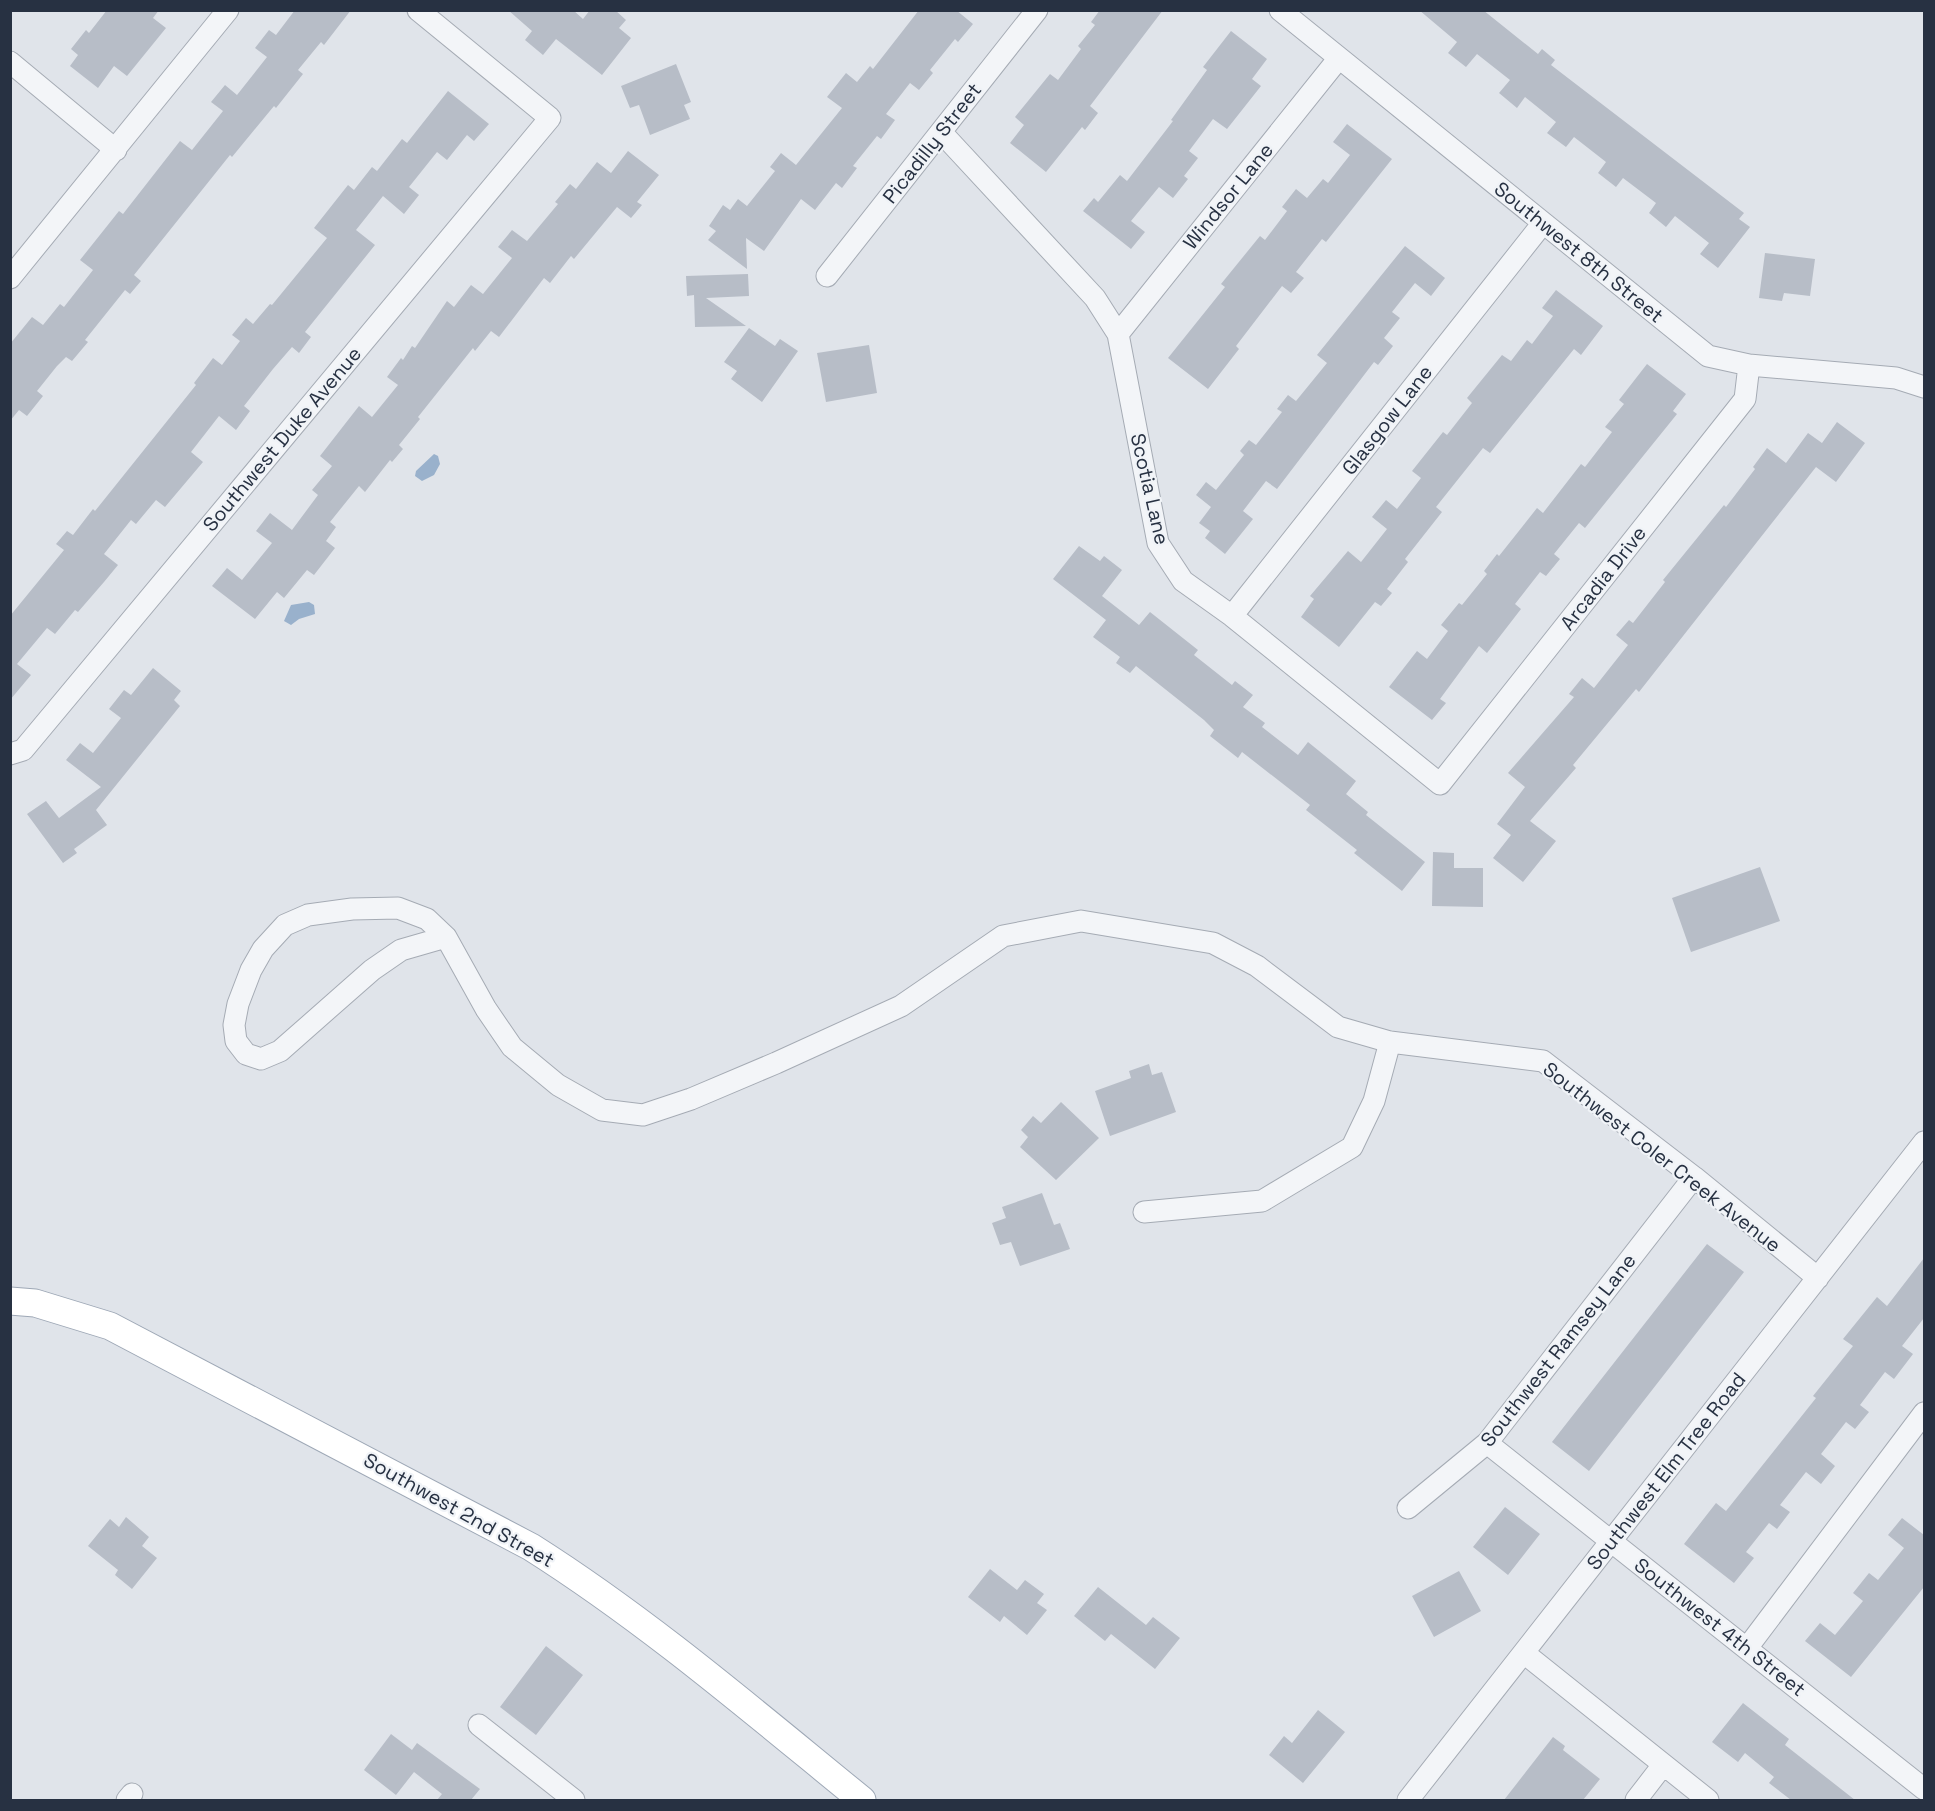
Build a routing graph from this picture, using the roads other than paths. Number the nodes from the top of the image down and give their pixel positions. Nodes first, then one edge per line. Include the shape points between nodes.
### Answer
1 (228, 10) edge
2 (418, 10) edge
3 (1037, 10) edge
4 (1280, 10) edge
5 (1339, 58) junction
6 (10, 62) edge
7 (941, 132) junction
8 (116, 150) junction
9 (1543, 223) junction
10 (827, 276) dead end
11 (10, 278) edge
12 (1118, 334) junction
13 (1749, 365) junction
14 (1924, 387) edge
15 (1232, 616) junction
16 (10, 754) edge
17 (1440, 784) joint
18 (446, 937) junction
19 (1390, 1042) junction
20 (1924, 1142) edge
21 (1694, 1177) junction
22 (1144, 1212) dead end
23 (1818, 1278) junction
24 (10, 1301) edge
25 (1924, 1413) edge
26 (1487, 1443) junction
27 (1408, 1508) dead end
28 (1612, 1541) junction
29 (1747, 1648) junction
30 (1524, 1653) junction
31 (479, 1725) dead end
32 (1663, 1765) junction
33 (1924, 1789) edge
34 (574, 1800) edge
35 (862, 1800) edge
36 (1408, 1800) edge
37 (1636, 1800) edge
38 (1708, 1800) edge

1 - 8 street
2 - 16 street, Southwest Duke Avenue via 550,118 23,750
3 - 7 street, Picadilly Street
4 - 5 street, Southwest 8th Street
5 - 9 street, Southwest 8th Street
5 - 12 street, Windsor Lane
6 - 8 street
7 - 10 street, Picadilly Street
7 - 12 street, Scotia Lane via 1095,298
8 - 11 street
9 - 13 street, Southwest 8th Street via 1708,356
9 - 15 street, Glasgow Lane
12 - 15 street, Scotia Lane via 1158,543 1183,581
13 - 14 street, Southwest 8th Street via 1896,378
13 - 17 street, Arcadia Drive via 1745,399
15 - 17 street, Scotia Lane
18 - 18 street via 427,919 398,908 308,915 285,925 263,949 251,970 238,1004 236,1041 246,1054 261,1059 280,1051 372,970 401,950
18 - 19 street, Southwest Coler Creek Avenue via 512,1047 558,1085 602,1110 643,1115 691,1099 901,1006 1003,936 1081,921 1213,943 1257,966 1338,1027
19 - 21 street, Southwest Coler Creek Avenue via 1543,1061
19 - 22 street via 1374,1101 1352,1147 1262,1201
20 - 23 street, Southwest Elm Tree Road
21 - 23 street, Southwest Coler Creek Avenue
21 - 26 street, Southwest Ramsey Lane
23 - 28 street, Southwest Elm Tree Road
24 - 35 main road, Southwest 2nd Street via 35,1303 110,1326 531,1547 672,1648
25 - 29 street
26 - 27 street, Southwest Ramsey Lane
26 - 28 street, Southwest 4th Street
28 - 29 street, Southwest 4th Street
28 - 30 street, Southwest Elm Tree Road
29 - 33 street, Southwest 4th Street
30 - 32 street
30 - 36 street, Southwest Elm Tree Road
31 - 34 street
32 - 37 street
32 - 38 street

